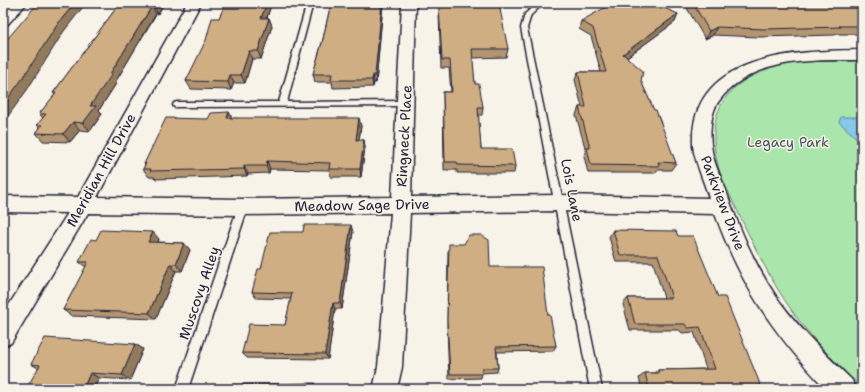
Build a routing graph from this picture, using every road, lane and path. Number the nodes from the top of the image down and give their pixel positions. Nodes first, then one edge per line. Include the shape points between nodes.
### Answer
1 (20, 3) edge
2 (194, 3) edge
3 (310, 3) edge
4 (409, 3) edge
5 (542, 3) edge
6 (3, 21) edge
7 (862, 55) edge
8 (283, 103) junction
9 (177, 104) dead end
10 (405, 104) junction
11 (560, 203) junction
12 (3, 204) edge
13 (83, 205) junction
14 (401, 205) junction
15 (243, 206) junction
16 (721, 206) junction
17 (3, 335) edge
18 (182, 389) edge
19 (385, 389) edge
20 (596, 389) edge
21 (843, 389) edge

1 - 6 street
2 - 13 street, Meridian Hill Drive
3 - 8 lane
4 - 10 street, Ringneck Place
5 - 11 lane, Lois Lane via 528,14 524,28
7 - 16 street, Parkview Drive via 806,56 771,61 742,73 712,98 704,118 703,151
8 - 9 lane
8 - 10 lane
10 - 14 street, Ringneck Place
11 - 14 street, Meadow Sage Drive
11 - 16 street, Meadow Sage Drive
11 - 20 lane, Lois Lane
12 - 13 street, Meadow Sage Drive
13 - 15 street, Meadow Sage Drive
13 - 17 street, Meridian Hill Drive
14 - 15 street, Meadow Sage Drive
14 - 19 street, Ringneck Place via 390,368
15 - 18 lane, Muscovy Alley
16 - 21 street, Parkview Drive via 746,263 772,308 806,352

